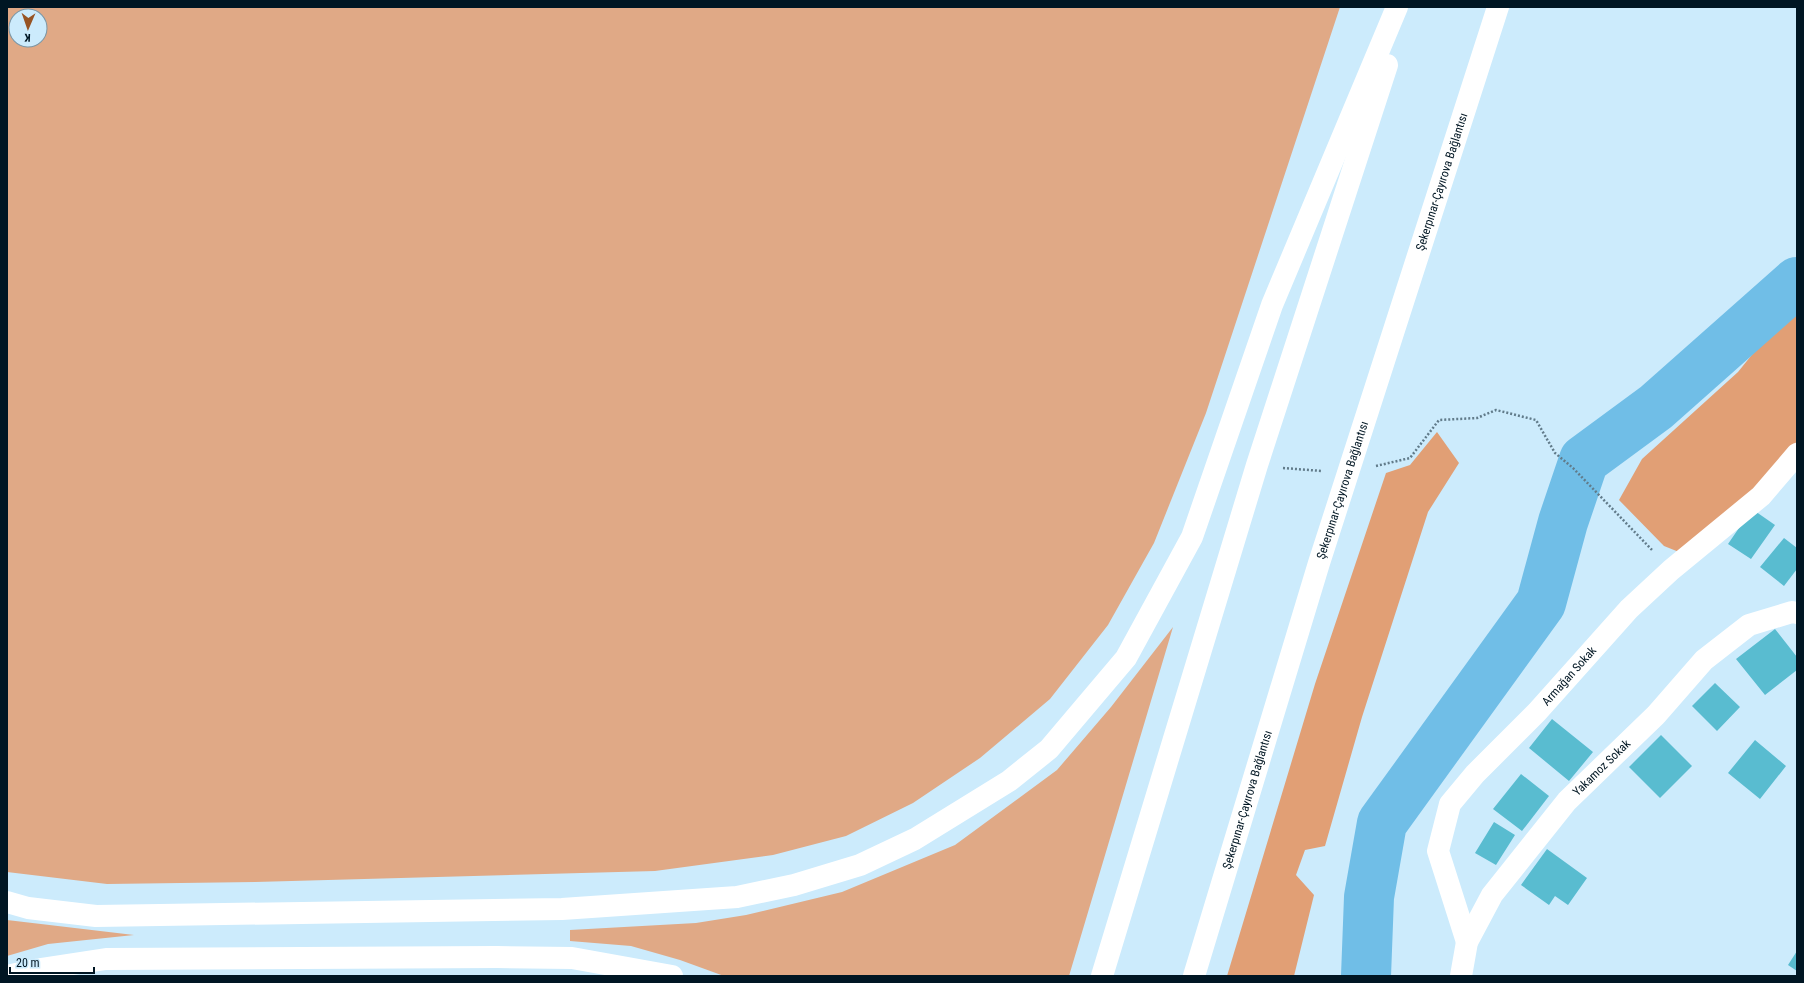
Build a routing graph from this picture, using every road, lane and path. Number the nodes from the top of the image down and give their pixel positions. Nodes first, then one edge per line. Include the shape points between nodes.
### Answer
1 (1397, 7) edge
2 (1406, 7) edge
3 (1498, 7) edge
4 (1797, 454) edge
5 (1257, 465) junction
6 (1347, 473) junction
7 (1671, 570) junction
8 (1797, 613) edge
9 (7, 902) edge
10 (1467, 942) junction
11 (7, 976) edge
12 (672, 976) edge
13 (1102, 976) edge
14 (1194, 976) edge
15 (1460, 976) edge

1 - 9 main road via 1272,305 1192,537 1126,658 1089,704 1049,749 1009,781 964,811 915,839 860,865 794,885 737,897 562,909 96,916 28,908
2 - 5 main road
3 - 6 main road, Şekerpınar-Çayırova Bağlantısı
4 - 7 main road, Armağan Sokak via 1761,496
5 - 6 path
5 - 13 main road
6 - 7 path via 1410,458 1439,420 1477,418 1496,410 1536,420 1555,453 1573,468
6 - 14 main road, Şekerpınar-Çayırova Bağlantısı
7 - 10 main road, Armağan Sokak via 1629,609 1450,804 1438,851
8 - 10 main road, Yakamoz Sokak via 1792,612 1749,625 1704,660 1656,716 1567,801 1492,895
10 - 15 main road, Yakamoz Sokak
11 - 12 main road via 106,959 497,957 572,958

